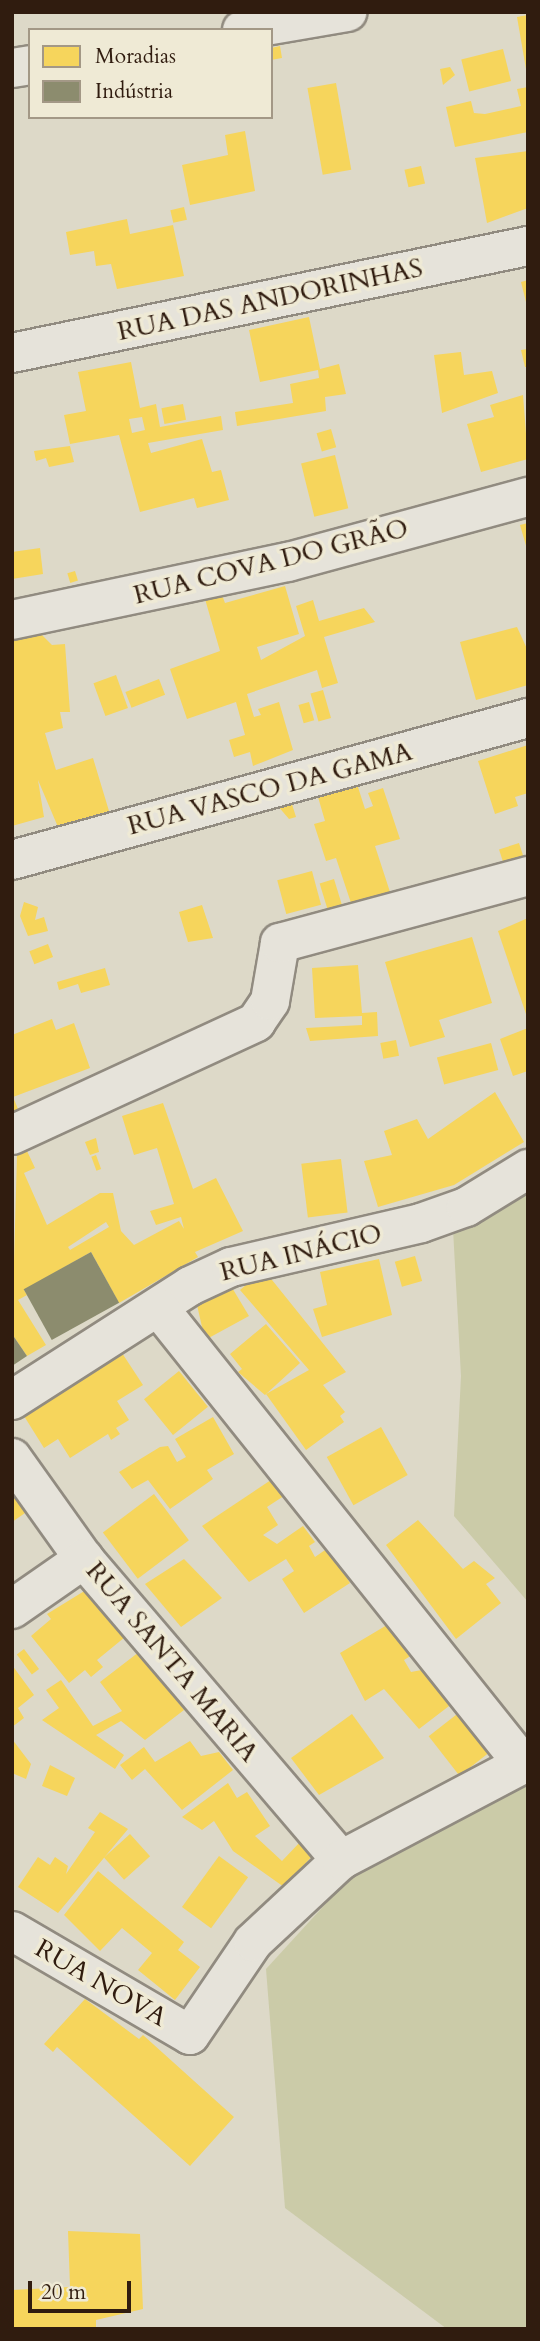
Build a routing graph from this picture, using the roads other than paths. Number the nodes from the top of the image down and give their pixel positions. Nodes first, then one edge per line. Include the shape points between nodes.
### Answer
1 (347, 12) edge
2 (254, 28) edge
3 (528, 246) edge
4 (12, 353) edge
5 (528, 497) edge
6 (12, 620) edge
7 (528, 718) edge
8 (12, 860) edge
9 (528, 876) edge
10 (12, 1135) edge
11 (528, 1169) edge
12 (159, 1308) junction
13 (12, 1400) edge
14 (12, 1458) edge
15 (84, 1559) junction
16 (12, 1609) edge
17 (341, 1860) junction
18 (12, 1931) edge

1 - 2 street
3 - 4 street, RUA DAS ANDORINHAS
5 - 6 street, RUA COVA DO GRÃO via 288,562
7 - 8 street, RUA VASCO DA GAMA
9 - 10 street via 280,943 270,1000 256,1023
11 - 12 street, RUA INÁCIO via 455,1211 231,1267
12 - 13 street, RUA INÁCIO
12 - 17 street via 523,1764
14 - 15 street, RUA SANTA MARIA
15 - 16 street
15 - 17 street, RUA SANTA MARIA
17 - 18 street, RUA NOVA via 253,1942 190,2035

